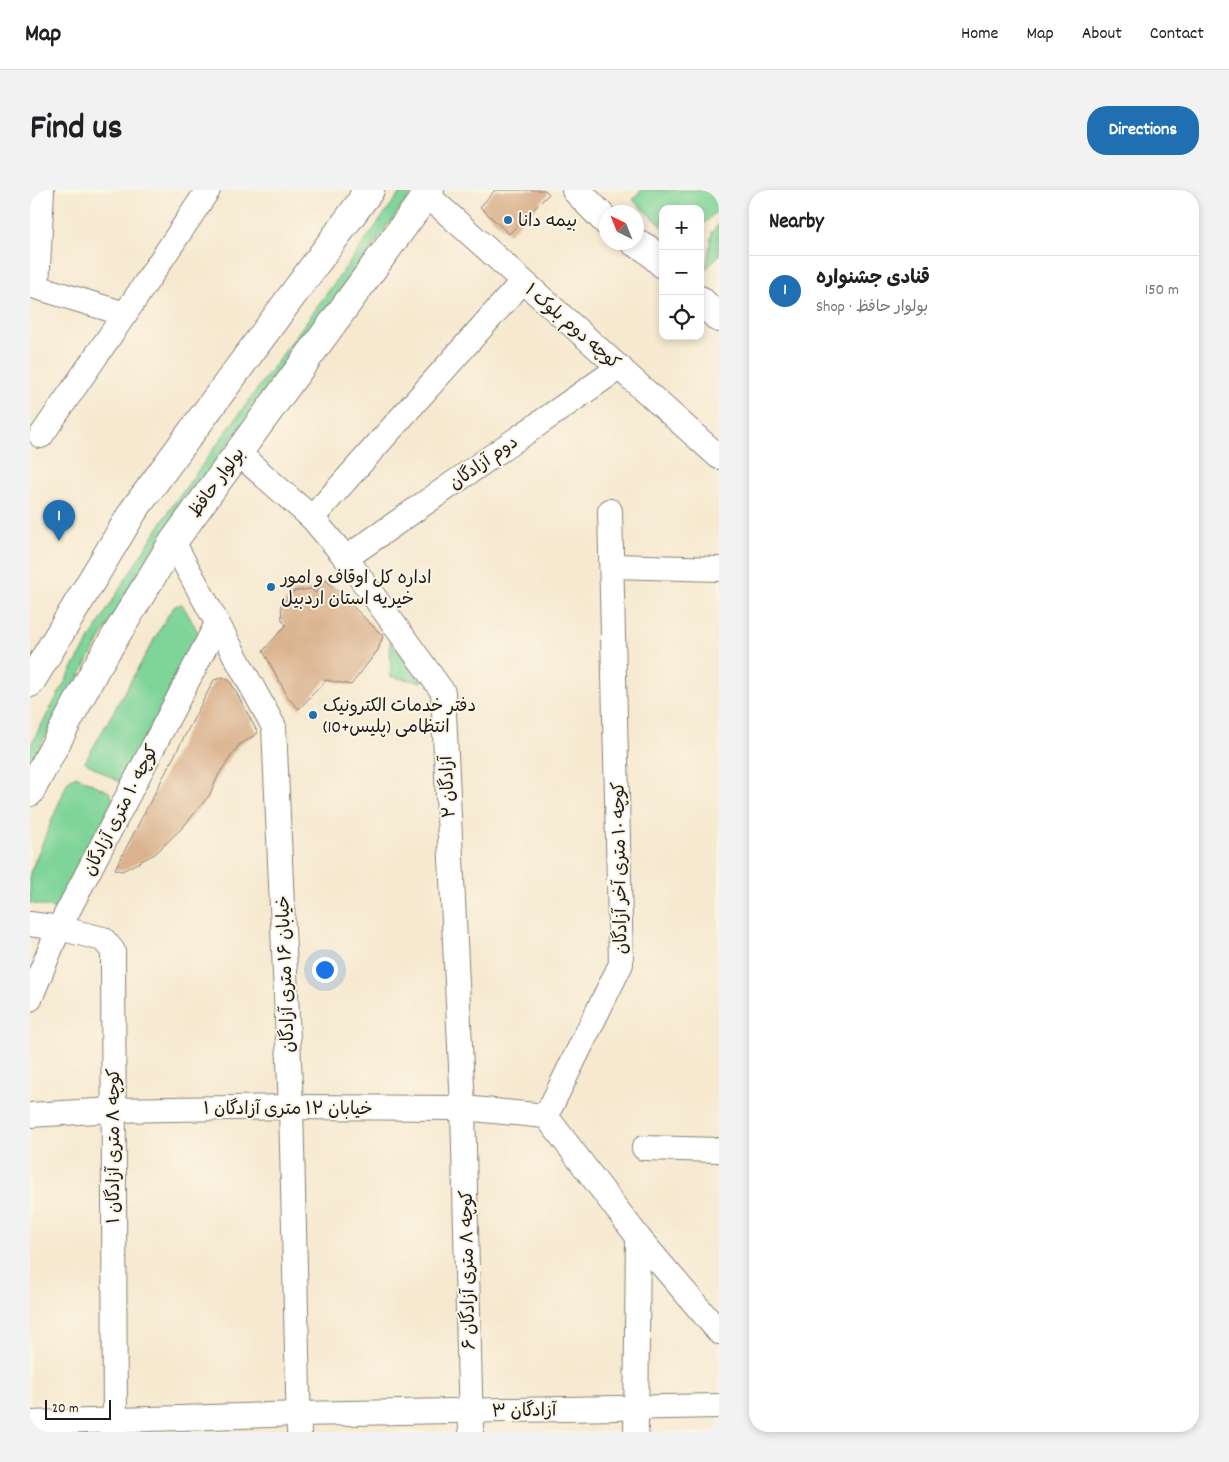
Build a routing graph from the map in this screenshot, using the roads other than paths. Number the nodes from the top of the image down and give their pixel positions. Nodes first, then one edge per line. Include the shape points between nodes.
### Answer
1 (42, 190) edge
2 (208, 190) edge
3 (576, 190) edge
4 (602, 190) edge
5 (367, 192) edge
6 (429, 192) edge
7 (617, 205) edge
8 (599, 214) edge
9 (522, 282) junction
10 (33, 286) edge
11 (704, 304) edge
12 (126, 314) junction
13 (719, 318) edge
14 (620, 367) junction
15 (40, 436) dead end
16 (238, 453) junction
17 (719, 457) edge
18 (610, 512) dead end
19 (312, 518) junction
20 (173, 542) junction
21 (346, 558) junction
22 (613, 566) junction
23 (719, 569) edge
24 (217, 624) junction
25 (30, 683) edge
26 (30, 792) edge
27 (30, 924) edge
28 (59, 928) junction
29 (30, 999) edge
30 (291, 1107) junction
31 (463, 1108) junction
32 (113, 1110) junction
33 (30, 1115) edge
34 (546, 1116) junction
35 (644, 1148) dead end
36 (719, 1150) edge
37 (638, 1236) junction
38 (719, 1332) edge
39 (719, 1406) edge
40 (635, 1407) junction
41 (470, 1421) edge
42 (30, 1423) edge
43 (299, 1423) edge
44 (115, 1426) edge
45 (636, 1432) edge

1 - 10 street
2 - 12 street
3 - 8 main road
4 - 7 main road
5 - 25 main road via 134,510
6 - 9 street, کوچه دوم بلوک ۱
6 - 16 main road, بولوار حافظ
9 - 14 street, کوچه دوم بلوک ۱
9 - 19 street
10 - 12 street
11 - 13 main road
12 - 15 street
14 - 17 street, کوچه دوم بلوک ۱
14 - 21 street, دوم آزادگان
16 - 19 street, آزادگان ۲
16 - 20 main road, بولوار حافظ
18 - 22 street, کوچه ۱۰ متری آخر آزادگان
19 - 21 street, آزادگان ۲
20 - 24 street, خیابان ۱۶ متری آزادگان
20 - 26 main road, بولوار حافظ via 96,668
21 - 31 street, آزادگان ۲ via 443,692
22 - 23 street
22 - 34 street, کوچه ۱۰ متری آخر آزادگان via 621,964
24 - 28 street, کوچه ۱۰ متری آزادگان
24 - 30 street, خیابان ۱۶ متری آزادگان via 274,727
27 - 28 street, کوچه ۸ متری آزادگان ۱
28 - 29 street, کوچه ۱۰ متری آزادگان
28 - 32 street, کوچه ۸ متری آزادگان ۱ via 103,938 113,951
30 - 31 street, خیابان ۱۲ متری آزادگان ۱
30 - 32 street, خیابان ۱۲ متری آزادگان ۱
30 - 43 street, خیابان ۱۶ متری آزادگان
31 - 34 street, خیابان ۱۲ متری آزادگان ۱
31 - 41 street, کوچه ۸ متری آزادگان ۶
32 - 33 street, خیابان ۱۲ متری آزادگان ۱
32 - 44 street, کوچه ۸ متری آزادگان ۱
34 - 37 street
35 - 36 street
37 - 38 street
37 - 40 street
39 - 40 street, آزادگان ۳
40 - 41 street, آزادگان ۳
40 - 45 street
41 - 43 street, آزادگان ۳
42 - 44 street, آزادگان ۳
43 - 44 street, آزادگان ۳

